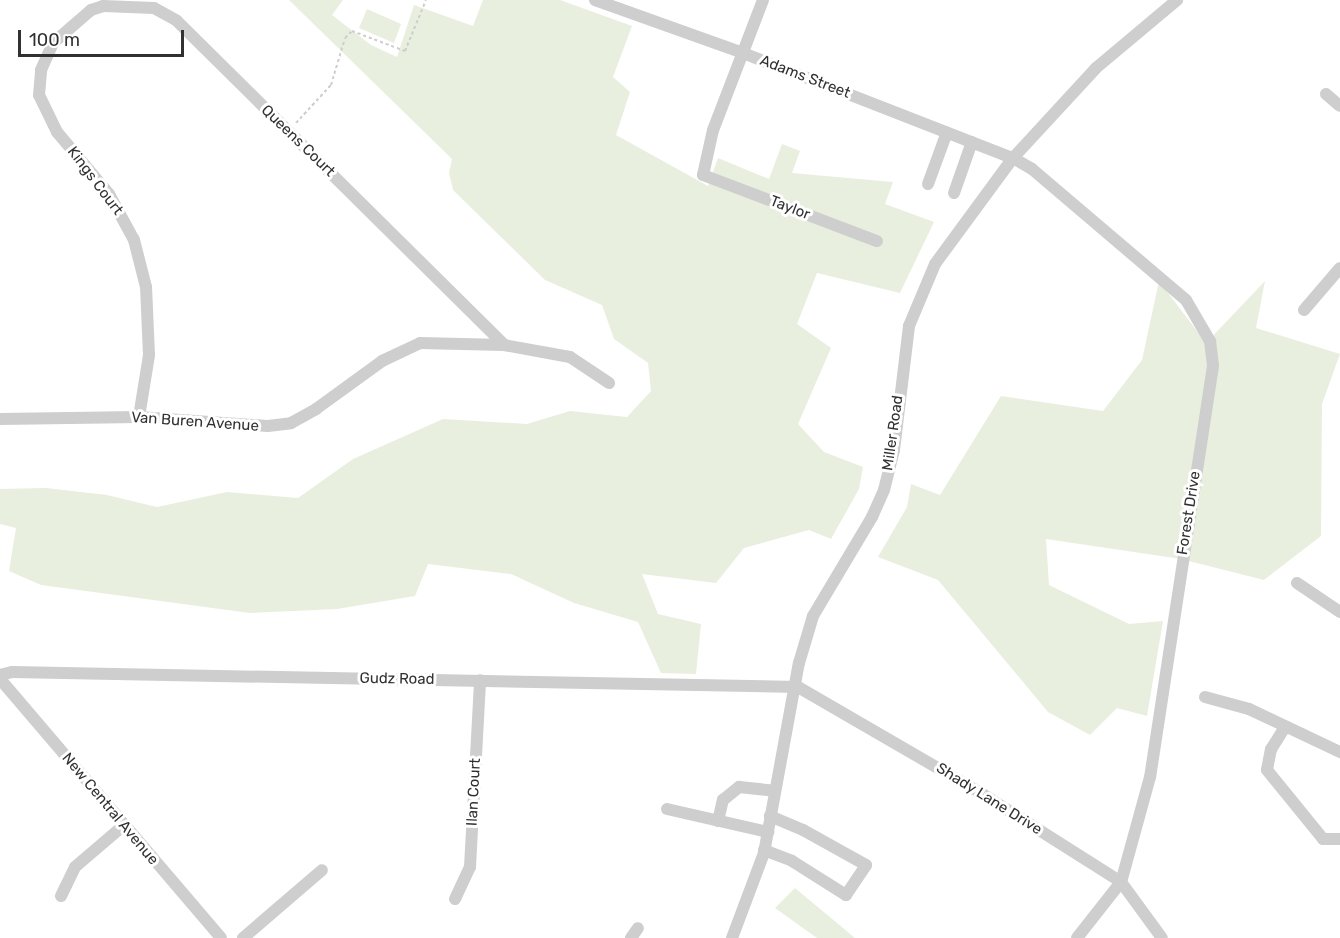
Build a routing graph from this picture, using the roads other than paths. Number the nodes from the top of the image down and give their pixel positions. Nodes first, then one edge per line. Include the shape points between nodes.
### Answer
1 (595, 0) edge
2 (763, 0) edge
3 (1177, 0) edge
4 (68, 27) joint
5 (743, 53) junction
6 (1326, 94) dead end
7 (1340, 106) edge
8 (947, 132) junction
9 (972, 142) junction
10 (1013, 158) junction
11 (928, 184) dead end
12 (954, 193) dead end
13 (877, 241) dead end
14 (1340, 268) edge
15 (1304, 310) dead end
16 (504, 345) junction
17 (609, 382) dead end
18 (139, 417) junction
19 (0, 419) edge
20 (1297, 583) dead end
21 (1340, 612) edge
22 (0, 677) edge
23 (480, 680) junction
24 (794, 686) junction
25 (1205, 697) dead end
26 (1285, 727) junction
27 (1340, 752) edge
28 (775, 791) junction
29 (667, 809) dead end
30 (770, 816) junction
31 (718, 821) junction
32 (124, 825) junction
33 (768, 832) junction
34 (1340, 839) edge
35 (764, 850) junction
36 (322, 870) dead end
37 (1121, 882) junction
38 (61, 896) dead end
39 (454, 899) dead end
40 (220, 938) edge
41 (243, 938) edge
42 (732, 938) edge
43 (1077, 938) edge
44 (1162, 938) edge

1 - 5 street, Adams Street
2 - 5 street
3 - 10 street, Miller Road via 1096,68
4 - 16 street, Queens Court via 103,6 131,5 165,13
4 - 18 street, Kings Court via 53,43 42,70 39,95 57,132 109,195 134,240 146,287 149,355
5 - 8 street, Adams Street
5 - 13 street, Taylor via 713,129 703,175
6 - 7 street
8 - 9 street, Adams Street
8 - 11 street
9 - 10 street, Adams Street
9 - 12 street
10 - 24 street, Miller Road via 953,235 919,299 909,326 894,450 884,490 813,616
10 - 37 street, Forest Drive via 1032,169 1186,300 1210,341 1213,366 1150,777
14 - 15 street
16 - 17 street, Van Buren Avenue via 570,357
16 - 18 street, Van Buren Avenue via 420,343 382,361 291,423 268,426
18 - 19 street, Van Buren Avenue
20 - 21 street
22 - 23 street, Gudz Road via 12,672
22 - 32 street, New Central Avenue
23 - 24 street, Gudz Road
23 - 39 street, Ilan Court via 470,867
24 - 28 street, Miller Road
24 - 37 street, Shady Lane Drive via 823,699 984,795
25 - 26 street via 1249,709
26 - 27 street
26 - 34 street via 1270,749 1268,770 1323,839
28 - 30 street, Miller Road
28 - 31 street via 739,787 723,800
29 - 31 street
30 - 33 street, Miller Road
30 - 35 street via 866,865 846,895 792,861
31 - 33 street
32 - 38 street via 75,867
32 - 40 street, New Central Avenue
33 - 35 street, Miller Road
35 - 42 street, Miller Road
36 - 41 street
37 - 43 street, Forest Drive
37 - 44 street, Shady Lane Drive

